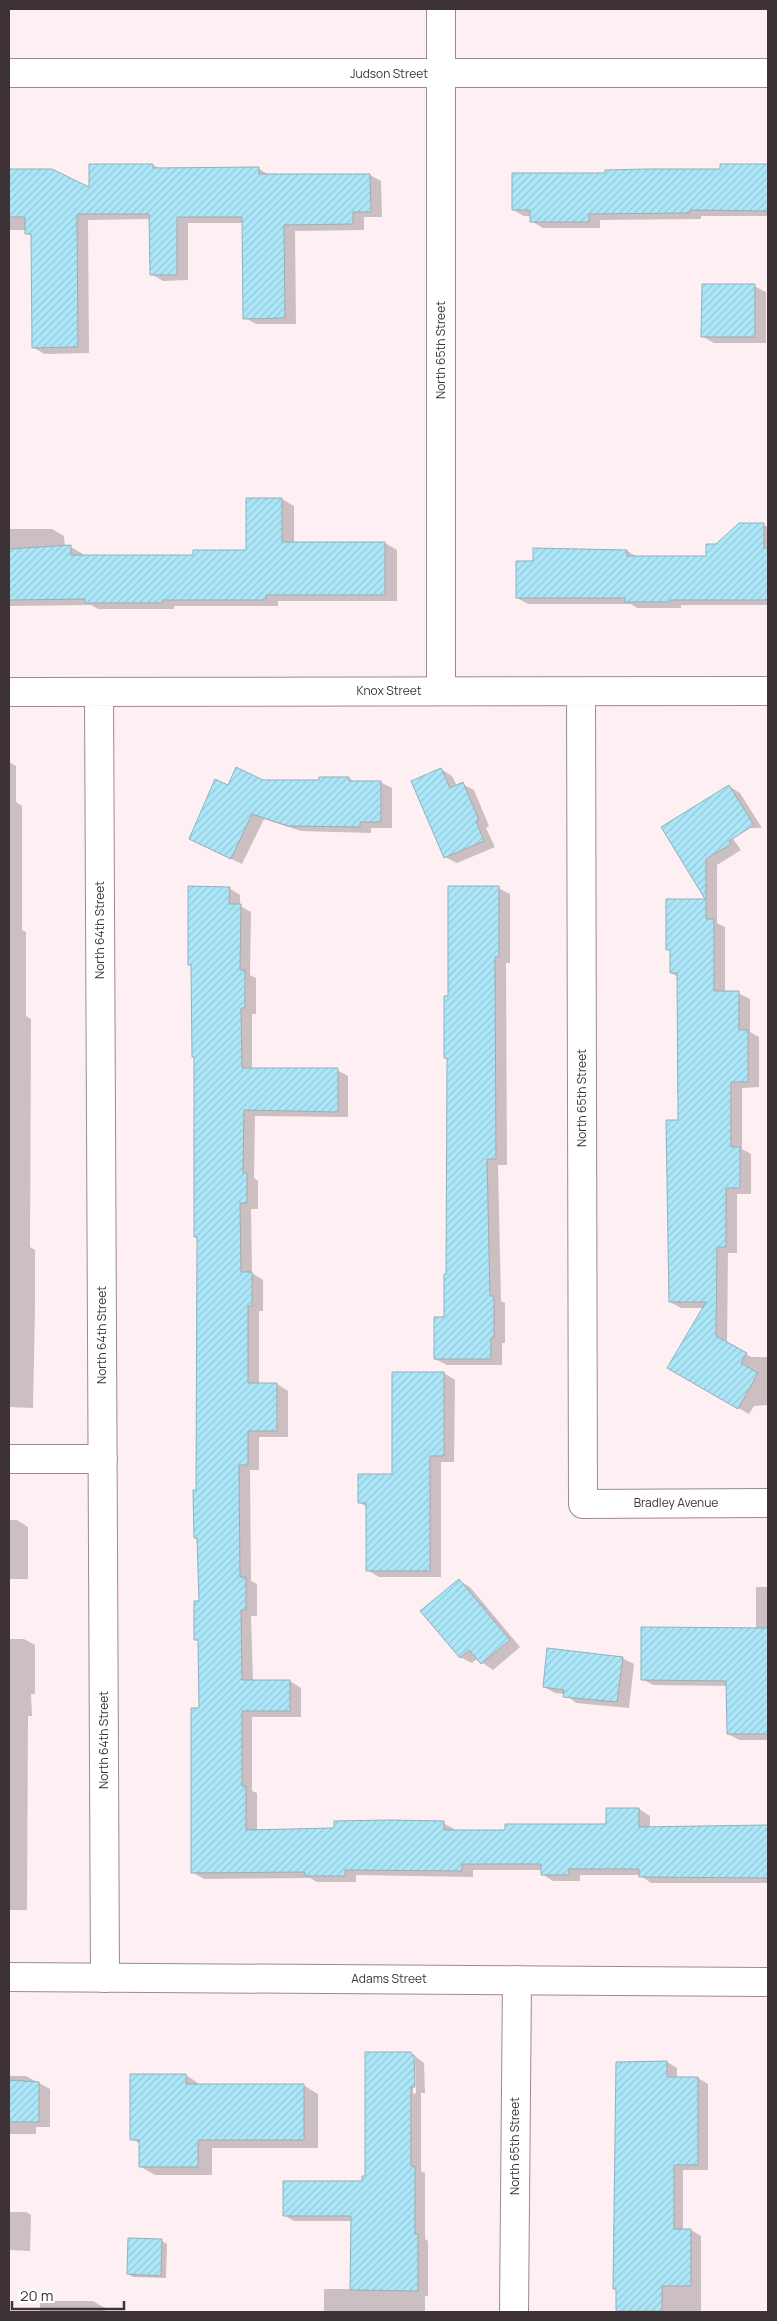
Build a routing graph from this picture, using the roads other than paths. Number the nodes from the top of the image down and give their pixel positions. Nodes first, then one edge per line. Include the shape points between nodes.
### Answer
1 (441, 9) edge
2 (9, 73) edge
3 (768, 73) edge
4 (441, 74) junction
5 (441, 691) junction
6 (768, 691) edge
7 (9, 692) edge
8 (99, 692) junction
9 (581, 692) junction
10 (9, 1459) edge
11 (103, 1459) junction
12 (768, 1503) edge
13 (583, 1504) joint
14 (9, 1977) edge
15 (105, 1978) junction
16 (517, 1980) junction
17 (768, 1982) edge
18 (514, 2312) edge

1 - 4 street, North 65th Street
2 - 4 street, Judson Street
3 - 4 street, Judson Street
4 - 5 street, North 65th Street
5 - 8 street, Knox Street
5 - 9 street, Knox Street
6 - 9 street, Knox Street
7 - 8 street, Knox Street
8 - 11 street, North 64th Street
9 - 13 street, North 65th Street
10 - 11 street
11 - 15 street, North 64th Street
12 - 13 street, Bradley Avenue
14 - 15 street, Adams Street
15 - 16 street, Adams Street
16 - 17 street, Adams Street
16 - 18 street, North 65th Street

